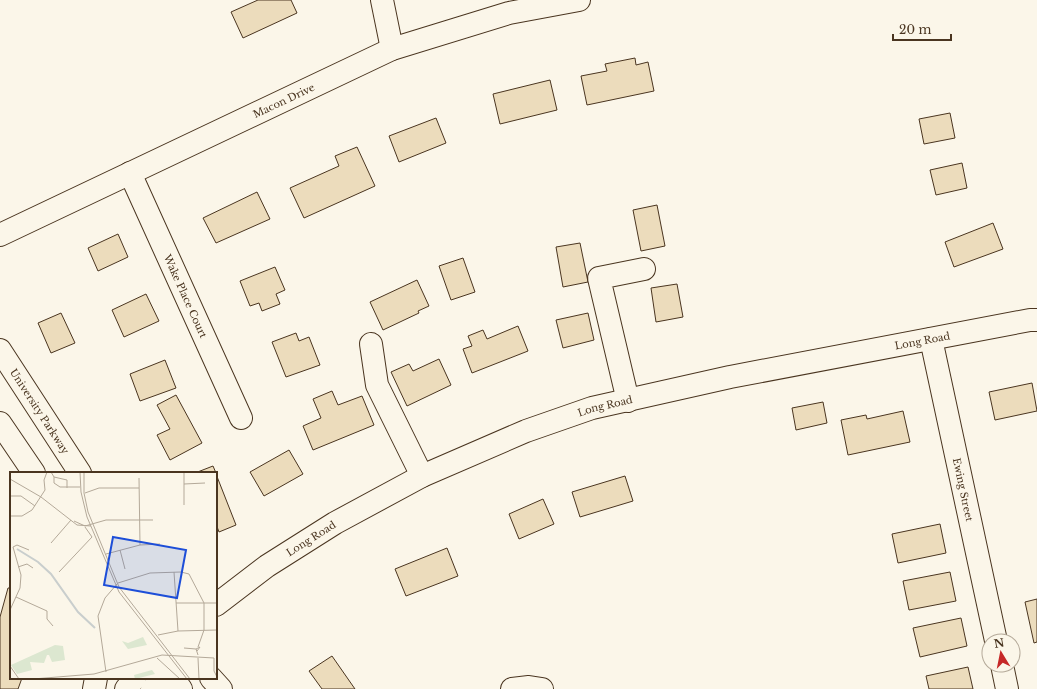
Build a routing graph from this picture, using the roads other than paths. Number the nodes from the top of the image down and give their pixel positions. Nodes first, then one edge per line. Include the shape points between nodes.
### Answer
1 (382, 0) edge
2 (579, 0) edge
3 (392, 49) junction
4 (130, 173) junction
5 (0, 235) edge
6 (644, 269) dead end
7 (1037, 320) edge
8 (931, 339) junction
9 (371, 344) dead end
10 (0, 350) edge
11 (628, 401) junction
12 (241, 418) dead end
13 (0, 423) edge
14 (33, 472) edge
15 (79, 472) edge
16 (422, 476) junction
17 (217, 604) edge
18 (994, 633) edge
19 (1004, 673) edge
20 (96, 679) edge
21 (134, 679) edge
22 (163, 679) edge
23 (174, 679) edge
24 (212, 679) edge
25 (94, 689) edge
26 (126, 689) edge
27 (152, 689) edge
28 (181, 689) edge
29 (220, 689) edge
30 (512, 689) edge
31 (542, 689) edge
32 (1007, 689) edge

1 - 3 street
2 - 3 street, Macon Drive via 508,13
3 - 4 street, Macon Drive
4 - 5 street, Macon Drive
4 - 12 street, Wake Place Court
6 - 11 street via 598,278
7 - 8 street, Long Road
8 - 11 street, Long Road via 744,375
8 - 18 street, Ewing Street
9 - 16 street via 377,385
10 - 15 street, University Parkway
11 - 16 street, Long Road via 592,408 526,431
13 - 14 street
16 - 17 street, Long Road via 335,523 267,566
19 - 32 street
20 - 25 street
21 - 26 street
22 - 27 street
23 - 28 street
24 - 29 street
30 - 31 street via 529,686

